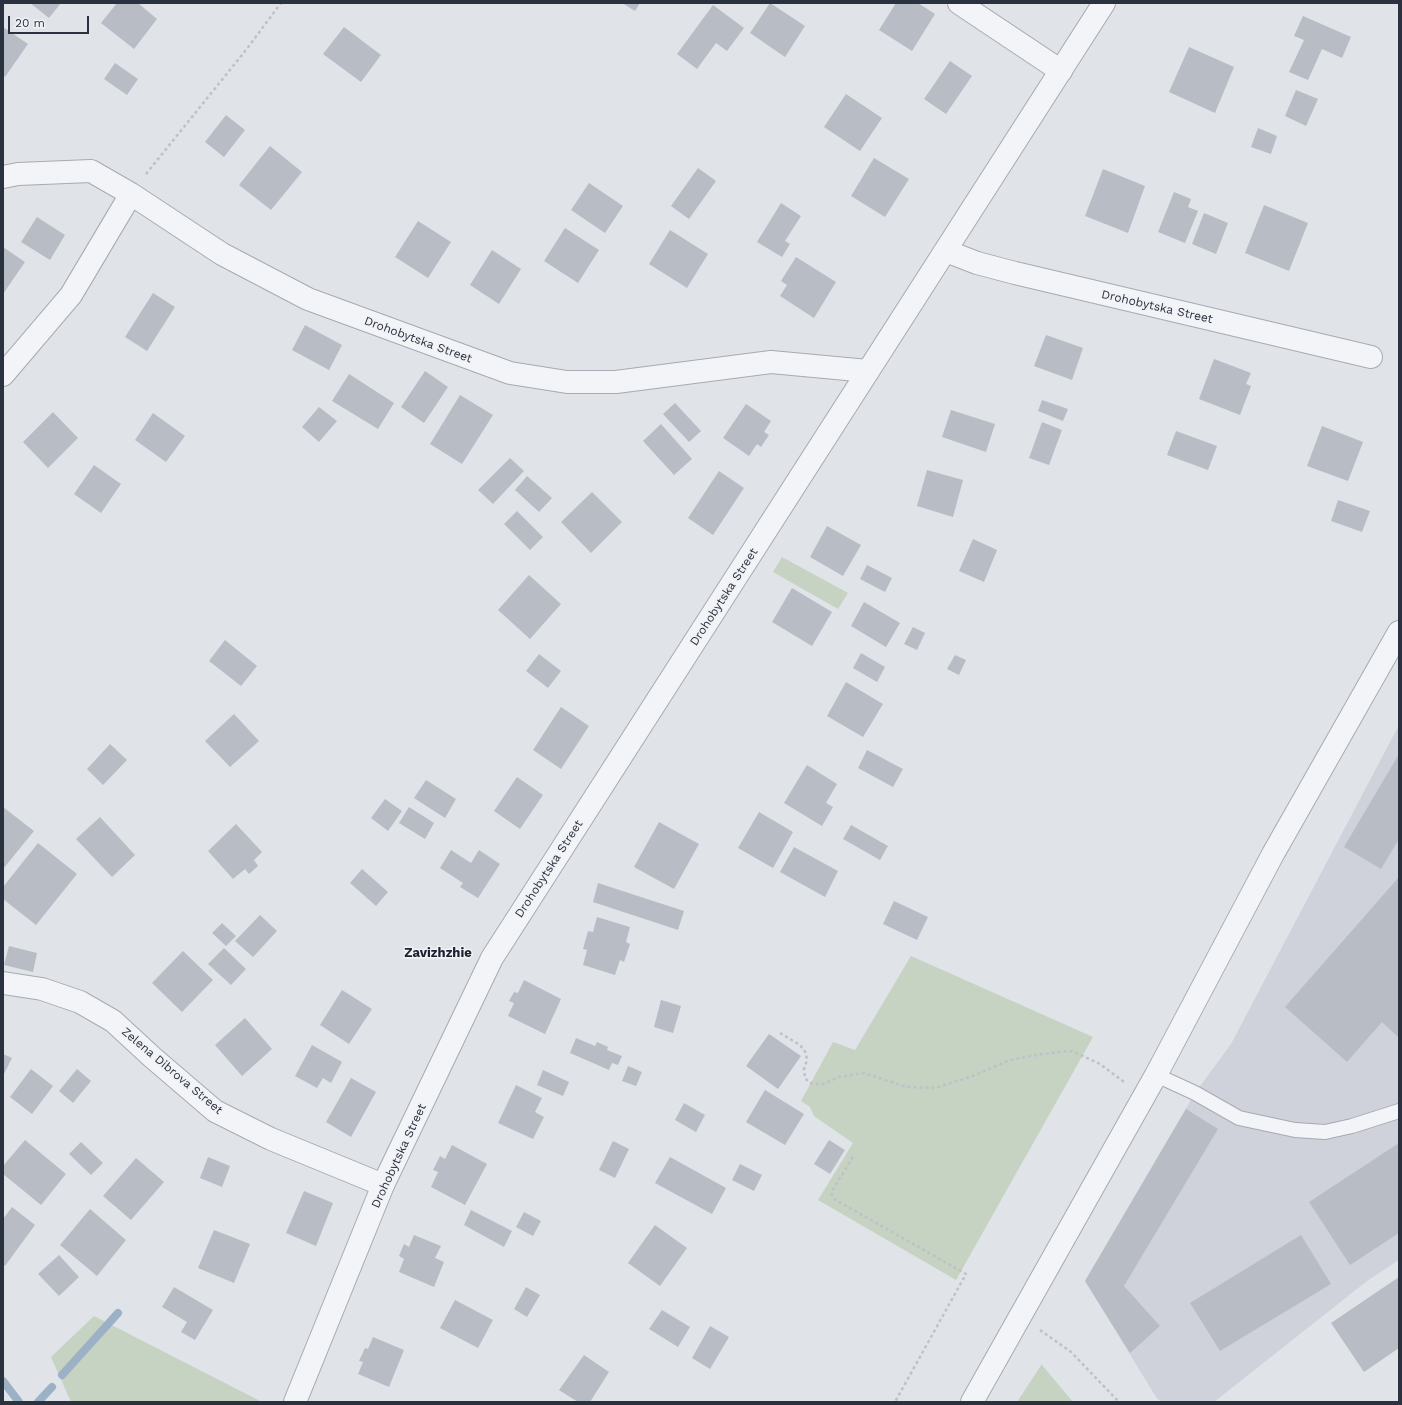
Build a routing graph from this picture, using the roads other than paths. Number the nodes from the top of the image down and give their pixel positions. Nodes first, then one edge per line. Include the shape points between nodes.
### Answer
1 (959, 3) edge
2 (1104, 3) edge
3 (1061, 70) junction
4 (3, 177) edge
5 (131, 194) junction
6 (946, 251) junction
7 (1370, 357) dead end
8 (868, 371) junction
9 (3, 375) edge
10 (1399, 632) edge
11 (3, 983) edge
12 (1156, 1075) junction
13 (1399, 1111) edge
14 (383, 1186) junction
15 (295, 1402) edge
16 (972, 1402) edge

1 - 3 street
2 - 3 street, Drohobytska Street
3 - 6 street, Drohobytska Street
4 - 5 street, Drohobytska Street via 89,171
5 - 8 street, Drohobytska Street via 222,254 308,299 510,373 567,382 616,382 771,362
5 - 9 street via 71,295
6 - 7 street, Drohobytska Street via 977,263 1015,273
6 - 8 street, Drohobytska Street
8 - 14 street, Drohobytska Street via 492,958
10 - 12 street via 1273,854
11 - 14 street, Zelena Dibrova Street via 42,989 80,1002 113,1021 215,1111 271,1139
12 - 13 lane via 1239,1118 1295,1130 1325,1132
12 - 16 street
14 - 15 street, Drohobytska Street

